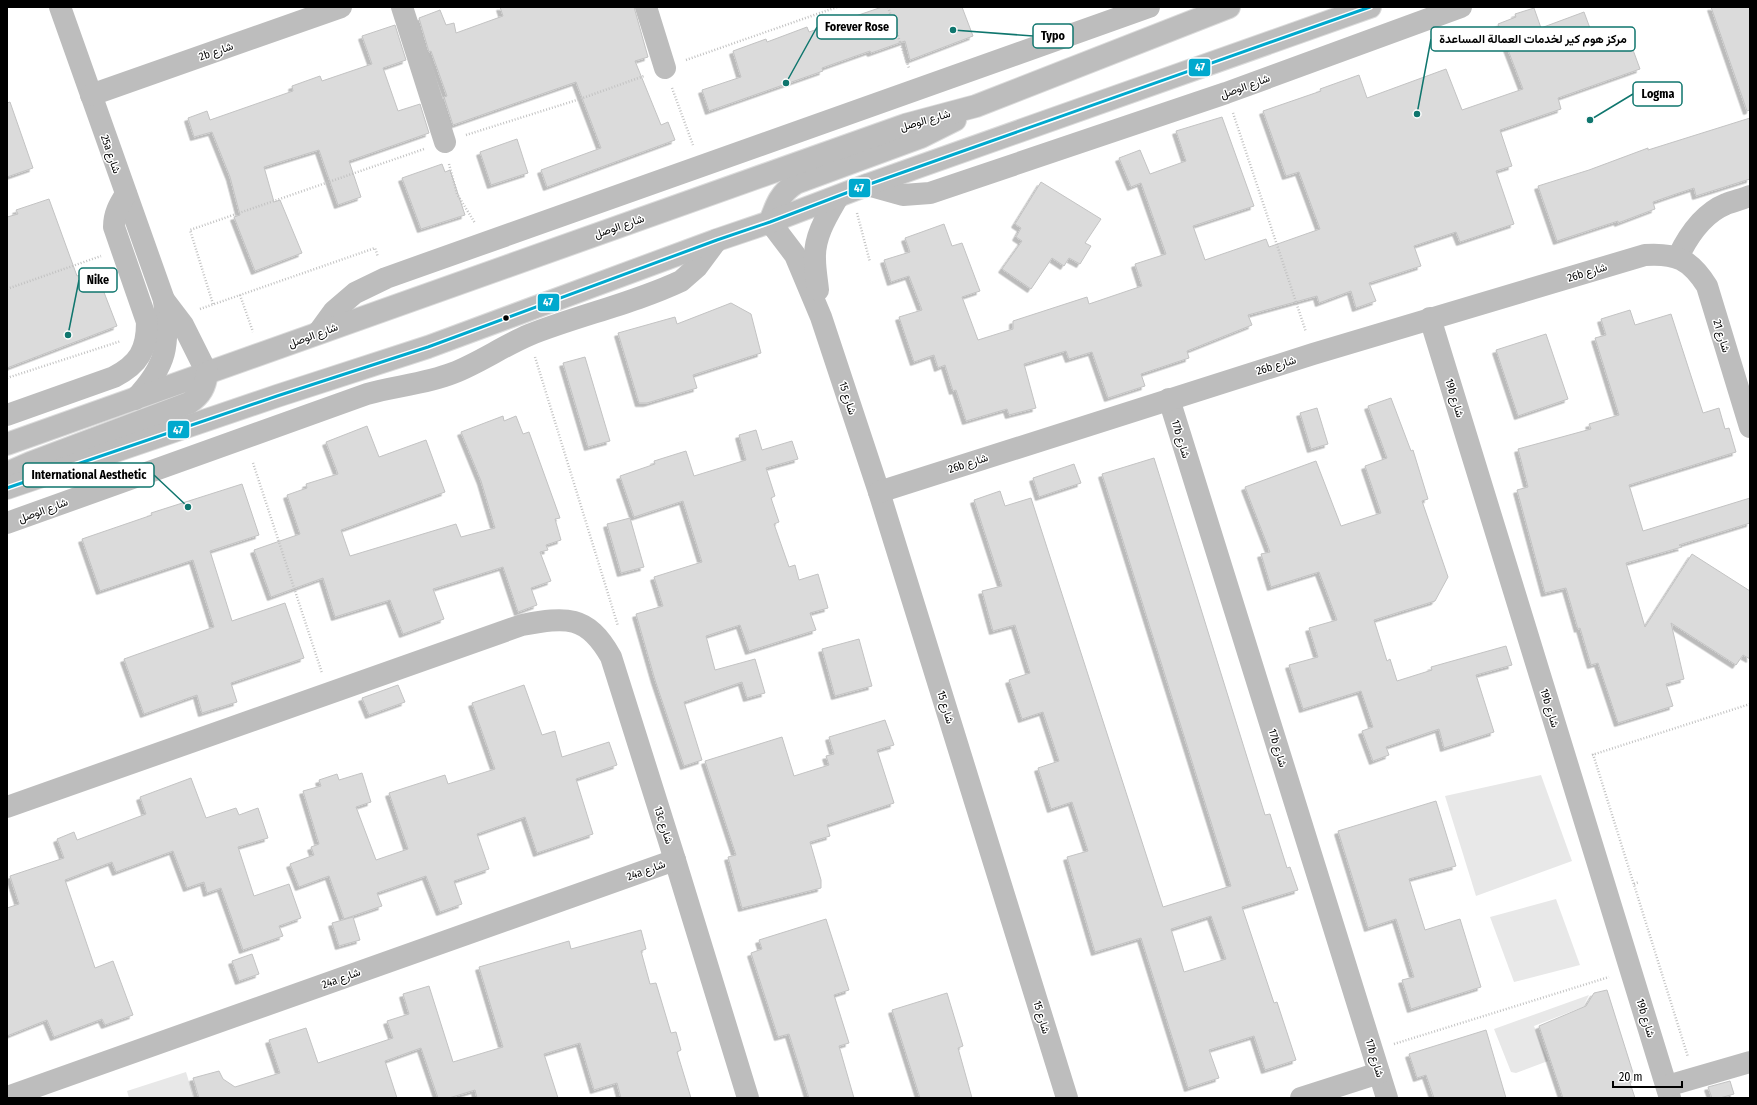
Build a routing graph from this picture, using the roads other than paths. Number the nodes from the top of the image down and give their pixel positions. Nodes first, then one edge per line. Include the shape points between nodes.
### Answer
1 (60, 7) edge
2 (341, 7) edge
3 (402, 7) edge
4 (646, 7) edge
5 (1149, 7) edge
6 (1229, 7) edge
7 (1370, 7) edge
8 (1461, 7) edge
9 (665, 68) road end
10 (91, 95) junction
11 (976, 106) junction
12 (444, 142) road end
13 (852, 191) junction
14 (126, 194) junction
15 (1750, 196) edge
16 (770, 222) junction
17 (717, 240) junction
18 (1678, 257) junction
19 (164, 300) junction
20 (821, 318) junction
21 (1430, 318) junction
22 (318, 333) junction
23 (207, 373) junction
24 (135, 399) junction
25 (1169, 399) junction
26 (7, 414) edge
27 (1750, 427) edge
28 (7, 444) edge
29 (7, 473) edge
30 (7, 488) edge
31 (878, 492) junction
32 (7, 523) edge
33 (7, 807) edge
34 (675, 860) junction
35 (1750, 1062) edge
36 (1379, 1072) junction
37 (1669, 1092) edge
38 (7, 1097) edge
39 (748, 1098) edge
40 (1067, 1098) edge
41 (1301, 1098) edge
42 (1387, 1098) edge

1 - 10 street, 25a شارع
2 - 10 street, 2b شارع
3 - 12 street
4 - 9 street
5 - 22 street via 386,278 355,293 334,311
6 - 11 street, شارع الوصل
7 - 13 street
8 - 13 street, شارع الوصل via 1226,93 930,193 903,195
10 - 14 street, 25a شارع
11 - 16 street via 934,131 796,183 780,197
11 - 22 street, شارع الوصل via 905,125
13 - 16 street
13 - 20 street, شارع 15 via 819,232 815,259
14 - 19 street, 25a شارع
14 - 26 street via 116,210 114,227 147,322 144,349 127,371 114,378
15 - 18 street via 1724,205 1710,214 1686,241
16 - 17 street
16 - 20 street, شارع 15 via 798,261
17 - 30 street via 428,347
17 - 32 street, شارع الوصل via 697,267 681,281 529,336 451,374 367,394
18 - 21 street, 26b شارع via 1645,254
18 - 27 street, شارع 21 via 1689,264 1707,286
19 - 23 street, 25a شارع via 185,329
19 - 24 street, 25a شارع via 167,327 164,356 151,382
20 - 31 street, شارع 15
21 - 25 street, 26b شارع
21 - 37 street, 19b شارع
22 - 23 street, شارع الوصل
23 - 24 street, شارع الوصل
23 - 29 street via 202,392 189,404 30,462
24 - 28 street, شارع الوصل
25 - 31 street, 26b شارع
25 - 36 street, 17b شارع
31 - 40 street, شارع 15
33 - 34 street, 13c شارع via 522,625 567,619 586,626 601,639 611,657
34 - 38 street, 24a شارع
34 - 39 street, 13c شارع
35 - 37 street via 1695,1078
36 - 41 street
36 - 42 street, 17b شارع

